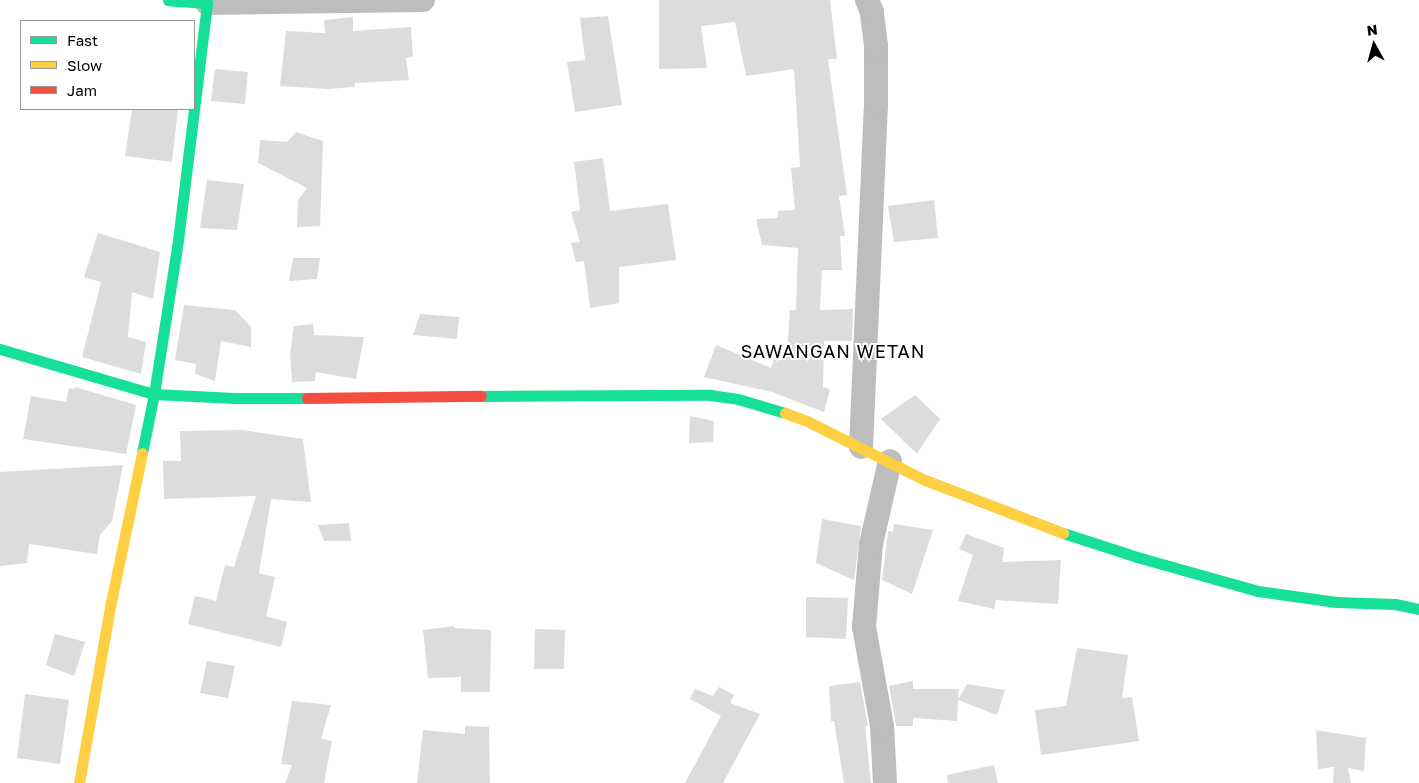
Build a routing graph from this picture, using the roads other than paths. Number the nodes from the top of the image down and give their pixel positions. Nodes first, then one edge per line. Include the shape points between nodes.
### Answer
1 (168, 0) edge
2 (423, 0) edge
3 (867, 0) edge
4 (207, 3) junction
5 (195, 101) edge
6 (194, 110) edge
7 (0, 349) edge
8 (154, 394) junction
9 (861, 446) junction
10 (890, 461) junction
11 (1419, 609) edge
12 (79, 783) edge
13 (885, 783) edge

1 - 4 street
2 - 4 street
3 - 9 street via 872,12 876,46 876,107
4 - 5 street
6 - 8 street
7 - 8 street
8 - 9 street via 234,398 710,395 768,407
8 - 12 street via 111,602
9 - 10 street
10 - 11 street via 925,480 1065,534 1156,563 1258,591
10 - 13 street via 871,544 864,627 882,726

